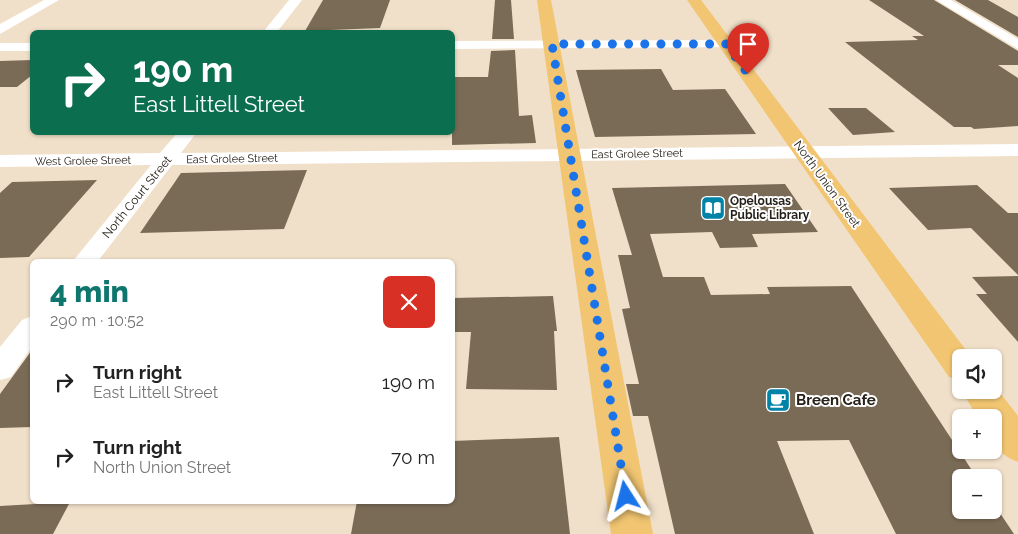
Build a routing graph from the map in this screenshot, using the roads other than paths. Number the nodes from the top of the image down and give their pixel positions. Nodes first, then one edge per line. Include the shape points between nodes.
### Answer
1 (53, 0) edge
2 (296, 0) edge
3 (544, 0) edge
4 (694, 0) edge
5 (942, 0) edge
6 (0, 30) edge
7 (272, 30) edge
8 (552, 44) junction
9 (726, 44) junction
10 (455, 45) edge
11 (1018, 45) edge
12 (30, 47) edge
13 (0, 48) edge
14 (186, 135) edge
15 (1018, 150) edge
16 (804, 152) junction
17 (570, 155) junction
18 (166, 160) junction
19 (0, 162) edge
20 (87, 259) edge
21 (30, 330) edge
22 (952, 356) edge
23 (0, 368) edge
24 (985, 399) edge
25 (1018, 445) edge
26 (632, 534) edge

1 - 6 street
2 - 7 street
3 - 8 main road
4 - 9 main road, North Union Street
5 - 11 street
8 - 9 street
8 - 10 street
8 - 17 main road
9 - 16 main road, North Union Street
12 - 13 street
14 - 18 street, North Court Street
15 - 16 street, East Grolee Street
16 - 17 street, East Grolee Street
16 - 22 main road, North Union Street
17 - 18 street, East Grolee Street
17 - 26 main road
18 - 19 street, West Grolee Street
18 - 20 street, North Court Street
21 - 23 street
24 - 25 main road

